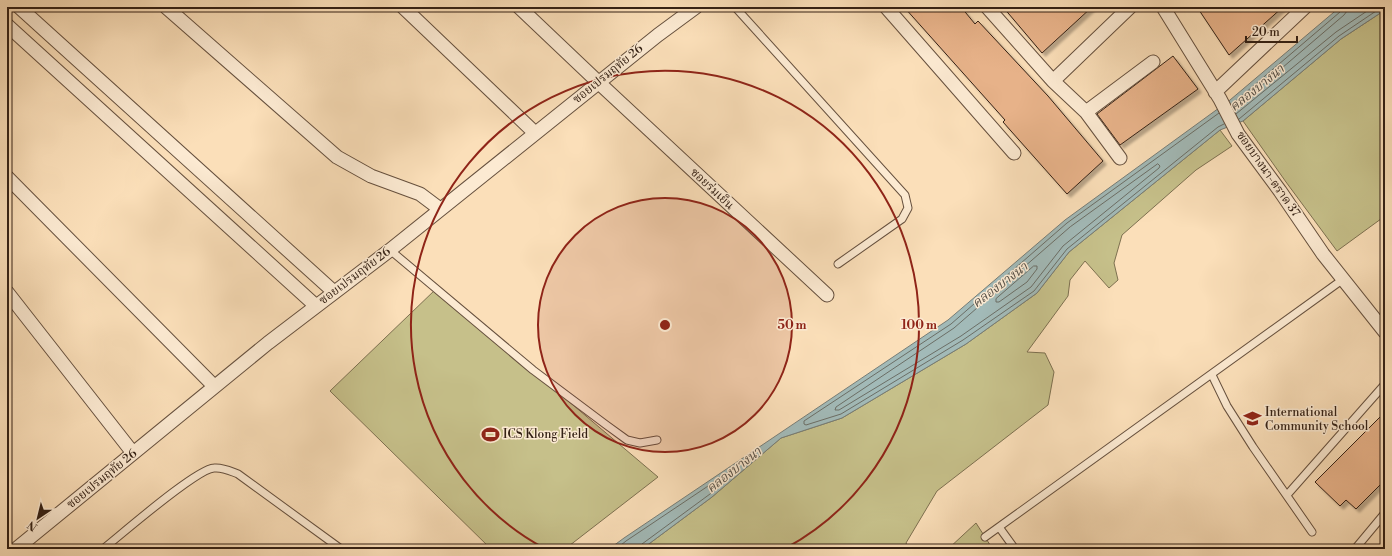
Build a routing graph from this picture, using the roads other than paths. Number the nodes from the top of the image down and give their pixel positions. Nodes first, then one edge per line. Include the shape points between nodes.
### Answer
1 (19, 7) edge
2 (166, 7) edge
3 (403, 7) edge
4 (519, 7) edge
5 (696, 7) edge
6 (735, 7) edge
7 (886, 7) edge
8 (986, 7) edge
9 (1130, 7) edge
10 (1163, 7) edge
11 (1305, 7) edge
12 (7, 25) edge
13 (1153, 62) dead end
14 (1053, 81) junction
15 (598, 82) junction
16 (1218, 95) junction
17 (1086, 112) junction
18 (140, 117) junction
19 (126, 133) junction
20 (535, 133) junction
21 (1014, 153) dead end
22 (1120, 158) dead end
23 (9, 182) edge
24 (223, 192) junction
25 (208, 208) junction
26 (440, 209) junction
27 (390, 250) junction
28 (838, 264) dead end
29 (1342, 280) junction
30 (7, 292) edge
31 (334, 292) junction
32 (827, 295) dead end
33 (316, 306) junction
34 (1384, 328) edge
35 (1212, 375) junction
36 (1385, 384) edge
37 (214, 386) junction
38 (657, 440) dead end
39 (133, 453) junction
40 (1287, 495) junction
41 (1385, 513) edge
42 (999, 527) junction
43 (1312, 532) dead end
44 (985, 537) dead end
45 (16, 549) edge
46 (104, 549) edge
47 (341, 549) edge
48 (1015, 549) edge
49 (1354, 549) edge

1 - 18 street
2 - 26 street via 337,158 371,176 420,194
3 - 20 street
4 - 15 street, ซอยร่มเย็น
5 - 15 street, ซอยเปรมฤทัย 26
6 - 28 lane via 906,195 908,208 902,219
7 - 21 street
8 - 14 street
9 - 14 street
10 - 16 street, ซอยบางนา-ตราด 37
11 - 16 street
12 - 19 street
13 - 17 street
14 - 17 street
15 - 20 street, ซอยเปรมฤทัย 26
15 - 32 street, ซอยร่มเย็น
16 - 29 street, ซอยบางนา-ตราด 37 via 1238,134
17 - 22 street
18 - 19 street
18 - 24 street
19 - 25 street
20 - 26 street, ซอยเปรมฤทัย 26
23 - 37 street
24 - 25 street
24 - 31 street
25 - 33 street
26 - 27 street, ซอยเปรมฤทัย 26
27 - 31 street, ซอยเปรมฤทัย 26
27 - 38 lane via 534,370 604,424 627,440 640,443
29 - 34 street, ซอยบางนา-ตราด 37
29 - 35 lane
30 - 39 street
31 - 33 street, ซอยเปรมฤทัย 26
33 - 37 street, ซอยเปรมฤทัย 26
35 - 40 lane via 1253,447
35 - 42 lane
36 - 40 lane
37 - 39 street, ซอยเปรมฤทัย 26
39 - 45 street, ซอยเปรมฤทัย 26
40 - 43 lane
41 - 49 lane
42 - 44 lane
42 - 48 lane
46 - 47 lane via 192,478 213,468 238,474

